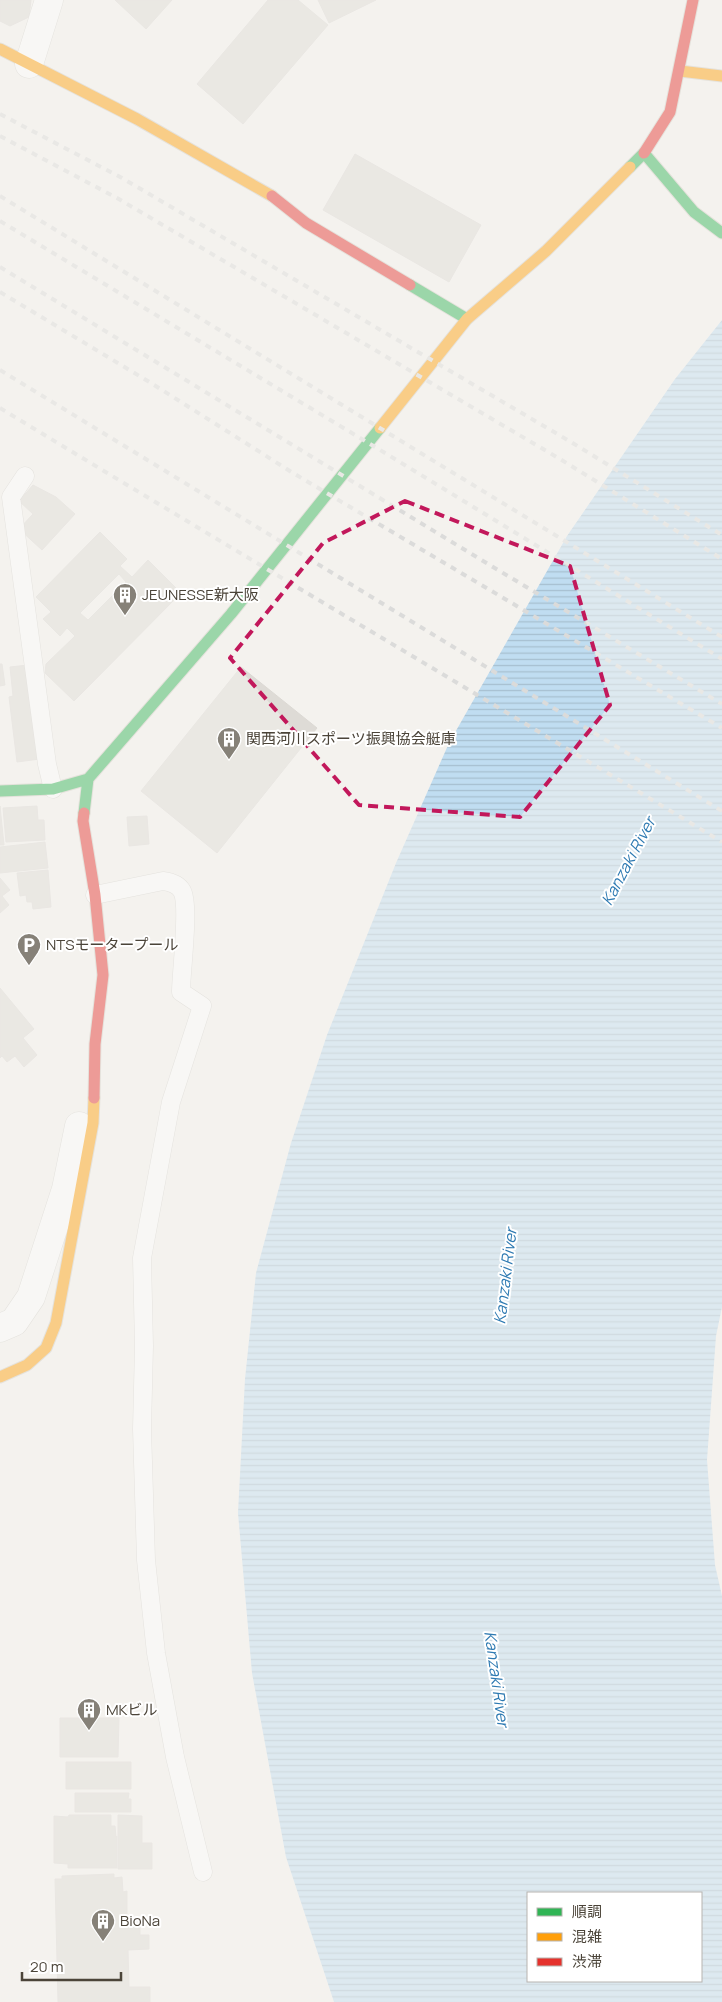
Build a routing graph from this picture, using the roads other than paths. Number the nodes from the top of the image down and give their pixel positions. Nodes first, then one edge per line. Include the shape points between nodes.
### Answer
1 (49, 0) edge
2 (693, 0) edge
3 (0, 49) edge
4 (29, 64) junction
5 (680, 71) junction
6 (722, 76) edge
7 (644, 153) junction
8 (722, 233) edge
9 (467, 319) junction
10 (25, 476) dead end
11 (88, 779) junction
12 (53, 789) junction
13 (0, 791) edge
14 (95, 894) junction
15 (95, 1044) junction
16 (0, 1328) edge
17 (0, 1377) edge
18 (203, 1872) dead end

1 - 4 street
2 - 5 street
3 - 4 street
4 - 9 street via 137,119 270,194 306,223
5 - 6 street
5 - 7 street via 670,112
7 - 8 street via 694,212
7 - 9 street via 546,251
9 - 11 street via 231,614
10 - 12 lane via 11,497
11 - 12 street
11 - 14 street via 83,821
12 - 13 street
14 - 15 street via 102,975
14 - 18 lane via 163,881 174,883 182,891 186,913 181,992 202,1006 171,1102 142,1258 144,1514 150,1605 163,1700
15 - 16 street via 66,1189 30,1297 14,1322
15 - 17 street via 93,1123 56,1323 46,1348 27,1366

